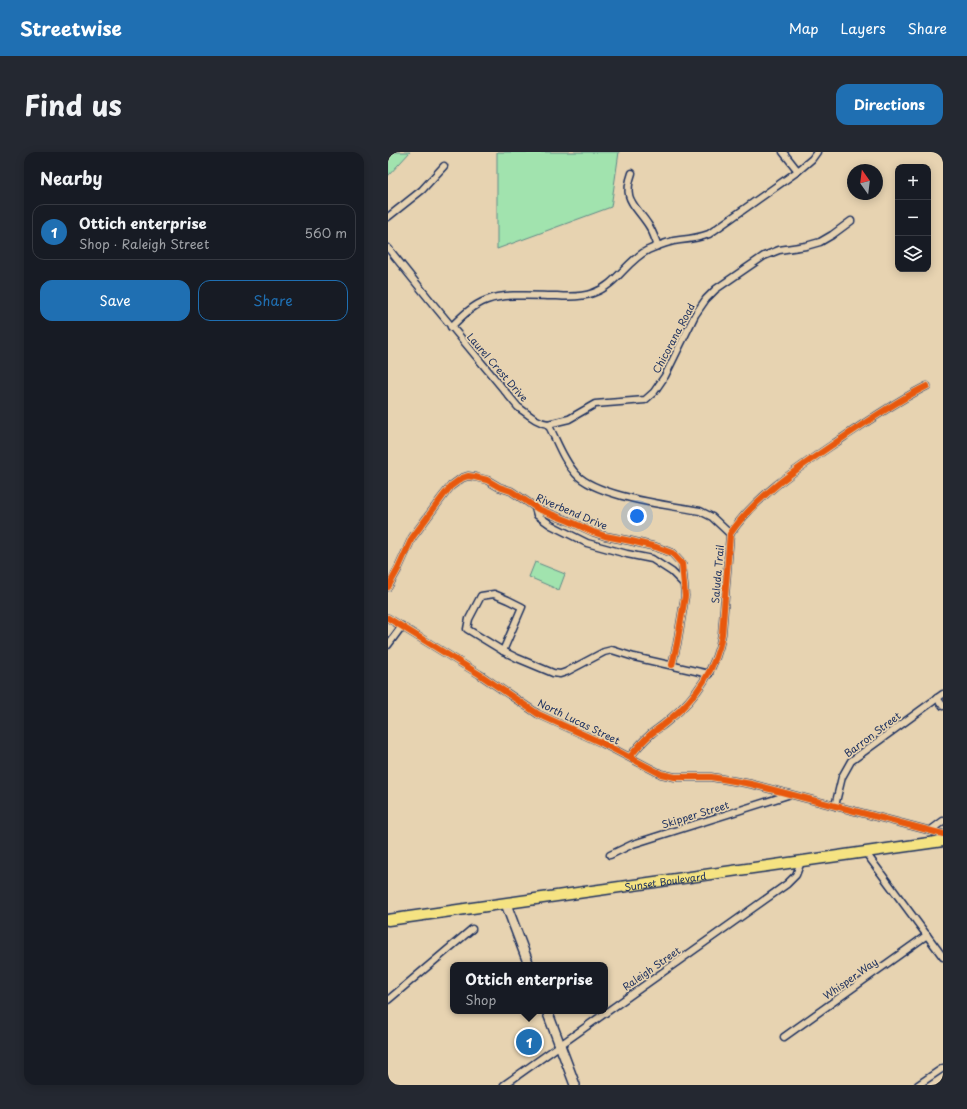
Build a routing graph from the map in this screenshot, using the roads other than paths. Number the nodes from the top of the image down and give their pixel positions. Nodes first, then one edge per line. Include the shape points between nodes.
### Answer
1 (783, 152) edge
2 (817, 152) edge
3 (444, 166) dead end
4 (798, 171) junction
5 (632, 173) dead end
6 (388, 217) edge
7 (851, 221) dead end
8 (658, 246) junction
9 (388, 248) edge
10 (451, 327) junction
11 (927, 386) dead end
12 (548, 424) junction
13 (535, 508) junction
14 (730, 534) junction
15 (683, 583) junction
16 (388, 587) edge
17 (388, 618) edge
18 (402, 626) junction
19 (388, 645) edge
20 (503, 651) junction
21 (672, 665) junction
22 (709, 674) junction
23 (943, 694) edge
24 (937, 698) junction
25 (943, 706) edge
26 (630, 757) junction
27 (788, 795) junction
28 (835, 806) junction
29 (943, 821) edge
30 (931, 830) junction
31 (943, 834) edge
32 (943, 842) edge
33 (866, 853) junction
34 (610, 855) dead end
35 (801, 862) junction
36 (506, 904) junction
37 (388, 920) edge
38 (472, 929) dead end
39 (927, 935) junction
40 (943, 957) edge
41 (528, 962) edge
42 (388, 1000) edge
43 (608, 1011) edge
44 (548, 1014) edge
45 (604, 1014) edge
46 (784, 1037) dead end
47 (560, 1045) junction
48 (943, 1068) edge
49 (504, 1085) edge
50 (575, 1085) edge
51 (918, 1085) edge

1 - 4 street
2 - 4 street
3 - 6 street via 422,190
4 - 8 street via 709,234
5 - 8 street via 628,183 628,195 650,227
7 - 12 street, Chicorana Road via 820,242 779,250 764,256 716,289 695,314 665,376 645,400 596,404 569,419
8 - 10 street via 638,256 613,283 597,292 574,297 495,297 483,301
9 - 10 street, Laurel Crest Drive
10 - 12 street, Laurel Crest Drive via 518,407 535,419
11 - 14 street, Saluda Trail via 909,394 797,470 754,505
12 - 14 street via 563,455 576,474 596,488 700,511 712,517
13 - 15 street, Riverbend Drive via 537,515 551,525 587,544 652,559
13 - 15 street, Riverbend Drive via 605,536 672,553 682,564
13 - 16 street, Riverbend Drive via 517,494 487,480 468,476 462,478 452,486 415,532
14 - 22 street, Saluda Trail via 720,646
15 - 21 street, Riverbend Drive via 685,596
17 - 18 street, North Lucas Street
18 - 19 street
18 - 26 street, North Lucas Street via 538,714
20 - 20 street via 467,629 481,596 494,594 522,607
20 - 21 street via 560,674 612,650
21 - 22 street
22 - 26 street, Saluda Trail via 683,707 650,735
23 - 24 street, Barron Street
24 - 25 street
24 - 28 street, Barron Street via 851,761 842,777
26 - 27 street, North Lucas Street via 669,776 711,777 750,784
27 - 28 street, North Lucas Street
27 - 34 street, Skipper Street via 633,844
28 - 30 street, North Lucas Street
29 - 30 street
30 - 31 street, North Lucas Street
32 - 33 main road, Sunset Boulevard
33 - 35 main road, Sunset Boulevard
33 - 39 street
35 - 36 main road, Sunset Boulevard
35 - 43 street, Raleigh Street via 796,875 787,884
36 - 37 main road, Sunset Boulevard
36 - 41 street
38 - 42 street
39 - 40 street
39 - 46 street, Whisper Way
44 - 47 street
45 - 47 street, Raleigh Street
47 - 49 street, Raleigh Street
47 - 50 street
48 - 51 street

